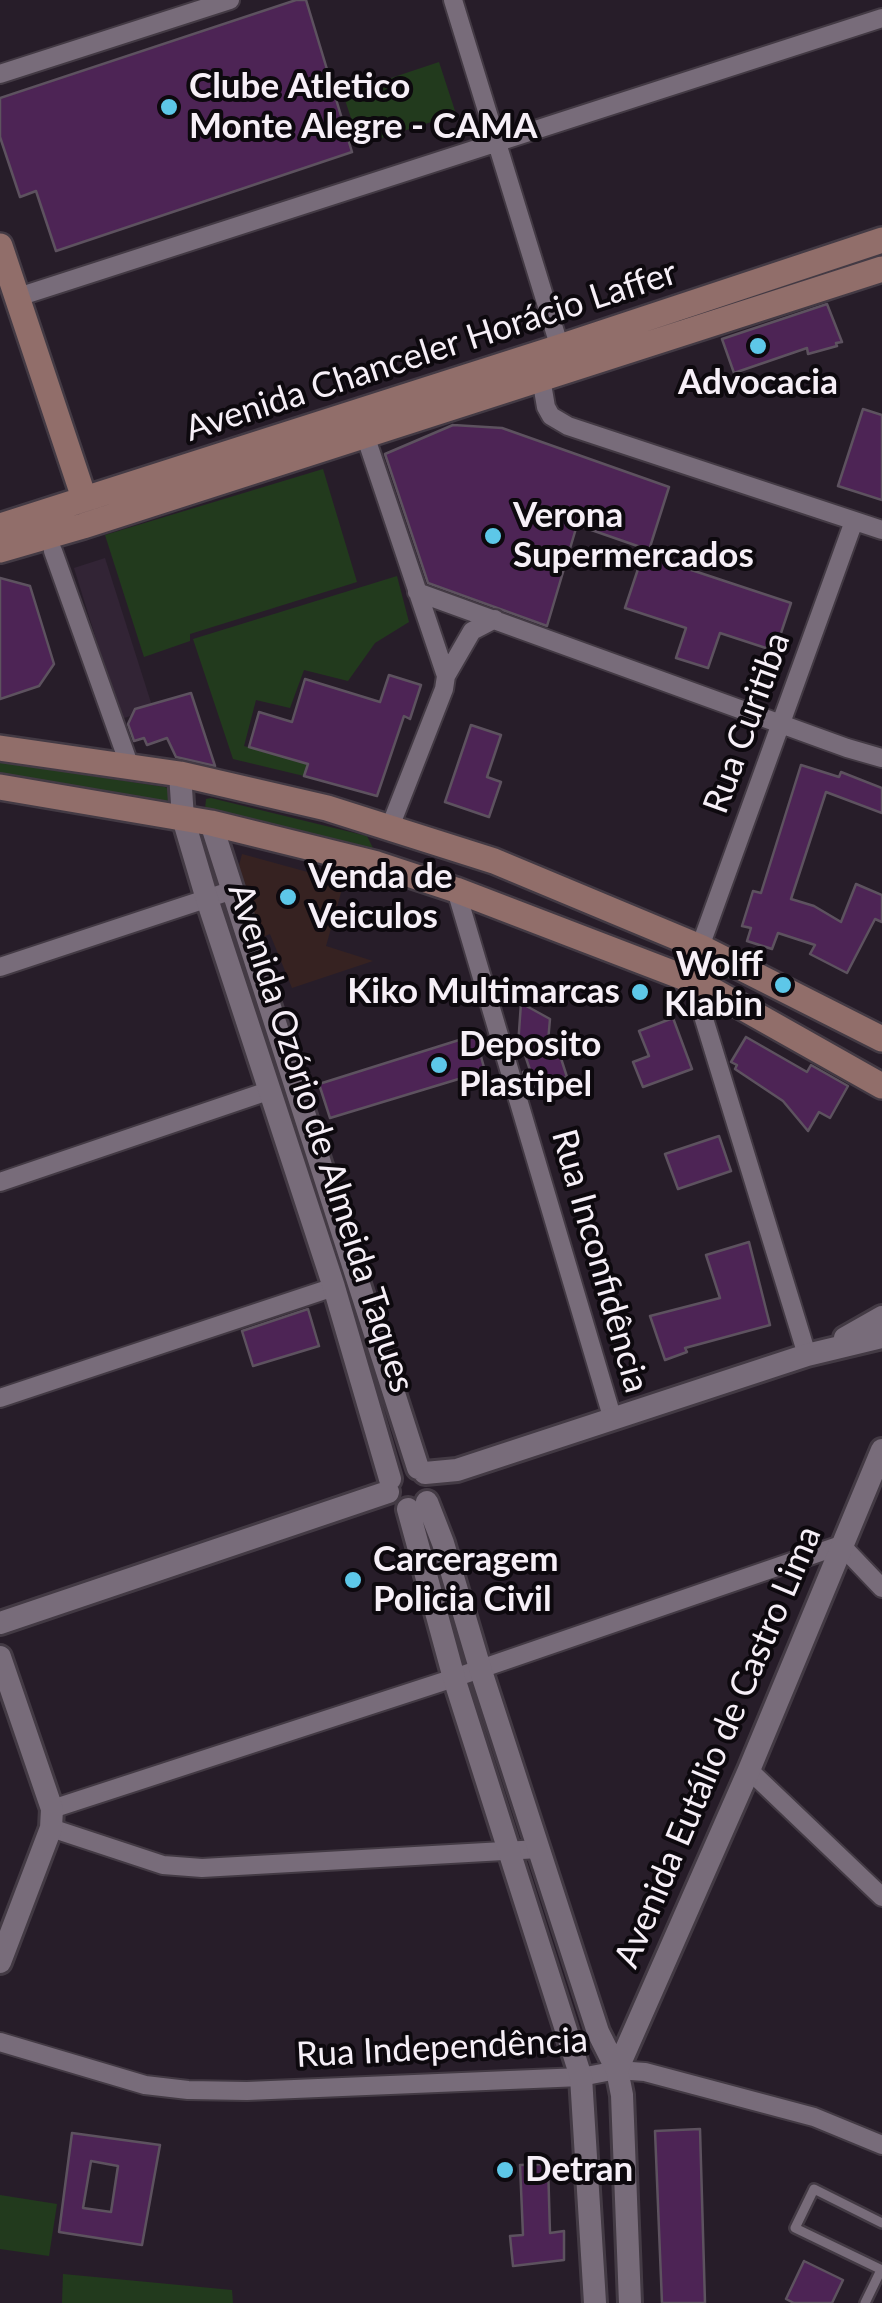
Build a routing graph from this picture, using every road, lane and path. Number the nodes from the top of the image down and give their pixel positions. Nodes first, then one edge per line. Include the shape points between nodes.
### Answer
1 (230, 0) edge
2 (453, 0) edge
3 (882, 18) edge
4 (0, 74) edge
5 (498, 144) junction
6 (874, 243) edge
7 (0, 246) edge
8 (880, 274) edge
9 (18, 297) junction
10 (564, 358) junction
11 (541, 378) junction
12 (366, 435) junction
13 (86, 509) junction
14 (854, 521) junction
15 (0, 526) edge
16 (882, 530) edge
17 (0, 550) edge
18 (54, 551) dead end
19 (418, 592) junction
20 (495, 619) junction
21 (446, 676) junction
22 (782, 723) junction
23 (0, 748) edge
24 (882, 758) edge
25 (130, 767) junction
26 (180, 774) junction
27 (0, 787) edge
28 (183, 818) junction
29 (211, 823) junction
30 (390, 828) junction
31 (232, 890) junction
32 (456, 890) junction
33 (207, 900) junction
34 (700, 947) junction
35 (0, 967) edge
36 (701, 984) junction
37 (882, 1039) edge
38 (882, 1086) edge
39 (268, 1091) junction
40 (0, 1182) edge
41 (334, 1288) junction
42 (882, 1317) edge
43 (882, 1336) edge
44 (818, 1351) junction
45 (0, 1398) edge
46 (612, 1420) junction
47 (882, 1450) edge
48 (389, 1486) junction
49 (422, 1489) junction
50 (841, 1545) junction
51 (882, 1588) edge
52 (0, 1623) edge
53 (0, 1657) edge
54 (480, 1668) junction
55 (454, 1678) junction
56 (749, 1770) junction
57 (51, 1818) junction
58 (539, 1849) junction
59 (510, 1850) junction
60 (882, 1897) edge
61 (0, 1962) edge
62 (0, 2042) edge
63 (617, 2070) junction
64 (581, 2077) junction
65 (882, 2145) edge
66 (882, 2222) edge
67 (882, 2270) edge
68 (596, 2303) edge
69 (630, 2303) edge
70 (865, 2303) edge

1 - 4 street
2 - 5 street
3 - 5 street
5 - 9 street
5 - 10 street
6 - 8 street
6 - 10 main road, Avenida Chanceler Horácio Laffer
7 - 9 main road
8 - 10 main road, Avenida Chanceler Horácio Laffer
9 - 13 main road
10 - 11 main road, Avenida Chanceler Horácio Laffer
10 - 13 main road, Avenida Chanceler Horácio Laffer
11 - 12 main road, Avenida Chanceler Horácio Laffer
11 - 14 street via 551,416 568,426
12 - 13 main road, Avenida Chanceler Horácio Laffer
12 - 19 street
13 - 15 main road, Avenida Chanceler Horácio Laffer
13 - 17 main road, Avenida Chanceler Horácio Laffer
14 - 16 street
14 - 22 street, Rua Curitiba
18 - 25 street
19 - 20 street
19 - 21 street
20 - 21 street via 472,631
20 - 22 street
21 - 30 street
22 - 24 street
22 - 34 street, Rua Curitiba
23 - 25 main road
25 - 26 main road
26 - 28 street, Avenida Ozório de Almeida Taques
26 - 30 main road
27 - 28 main road
28 - 29 main road
28 - 33 street, Avenida Ozório de Almeida Taques
29 - 31 street, Avenida Ozório de Almeida Taques
29 - 32 main road
30 - 34 main road via 494,861
31 - 33 street
31 - 49 street, Avenida Ozório de Almeida Taques
32 - 36 main road
32 - 46 street, Rua Inconfidência
33 - 35 street
33 - 39 street, Avenida Ozório de Almeida Taques
34 - 37 main road
36 - 38 main road
36 - 44 street via 704,1019
39 - 40 street
39 - 41 street, Avenida Ozório de Almeida Taques
41 - 45 street
41 - 48 street, Avenida Ozório de Almeida Taques
42 - 44 street
43 - 44 street
44 - 46 street
46 - 49 street via 457,1470
47 - 50 street, Avenida Eutálio de Castro Lima
48 - 49 street via 402,1468
48 - 49 street via 398,1506
48 - 52 street
49 - 54 street, Avenida Ozório de Almeida Taques
49 - 55 street, Avenida Ozório de Almeida Taques
50 - 51 street
50 - 54 street
50 - 56 street, Avenida Eutálio de Castro Lima
53 - 57 street
54 - 55 street
54 - 58 street, Avenida Ozório de Almeida Taques
55 - 57 street
55 - 59 street, Avenida Ozório de Almeida Taques
56 - 60 street
56 - 63 street, Avenida Eutálio de Castro Lima
57 - 59 street via 163,1865 202,1868
57 - 61 street
58 - 59 street
58 - 63 street, Avenida Ozório de Almeida Taques via 598,2032
59 - 64 street, Avenida Ozório de Almeida Taques
62 - 64 street, Rua Independência via 145,2085 188,2090
63 - 64 street, Rua Independência
63 - 65 street, Rua Independência via 814,2117
63 - 69 street, Avenida Ozório de Almeida Taques
64 - 68 street, Avenida Ozório de Almeida Taques
66 - 67 lane via 814,2189 796,2228
67 - 70 lane

